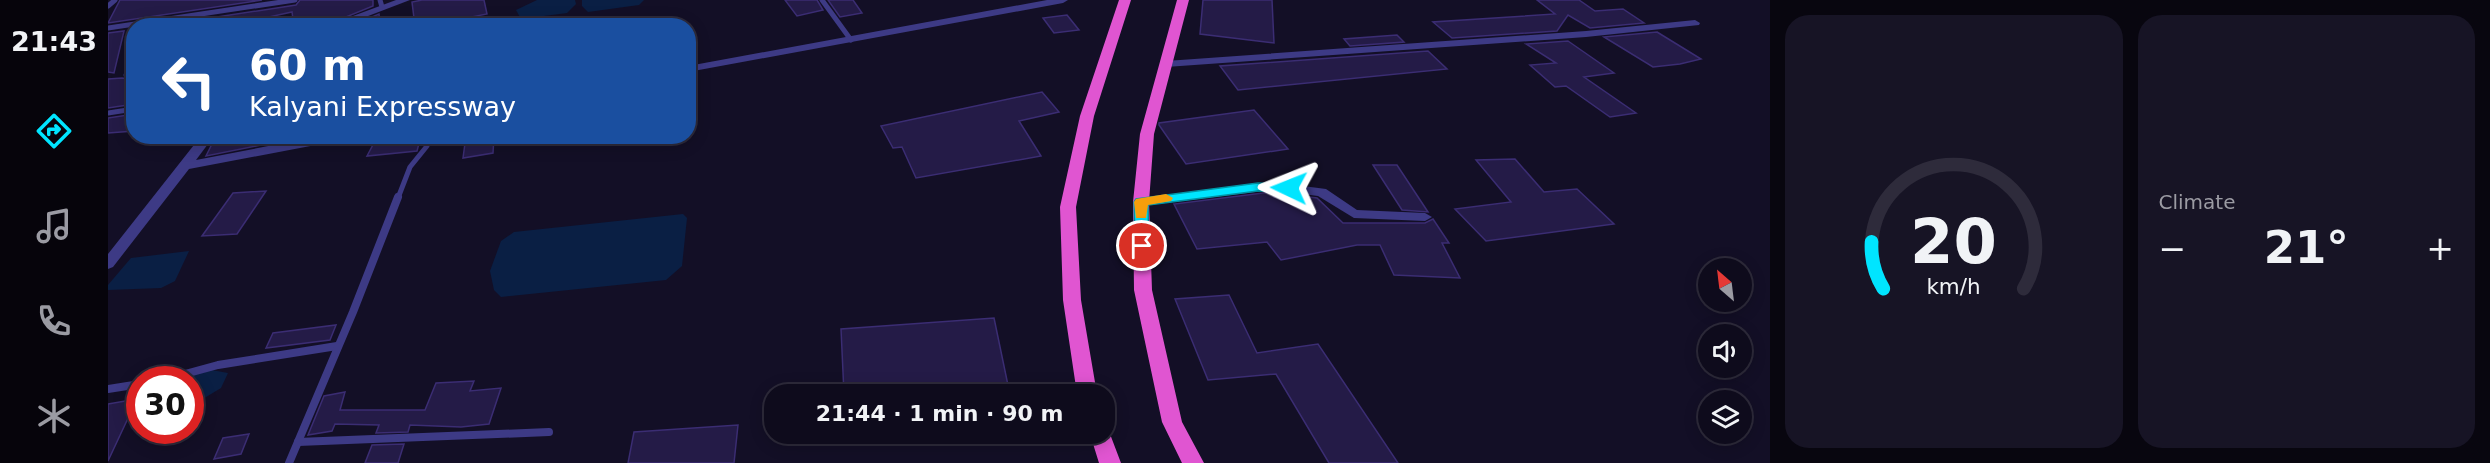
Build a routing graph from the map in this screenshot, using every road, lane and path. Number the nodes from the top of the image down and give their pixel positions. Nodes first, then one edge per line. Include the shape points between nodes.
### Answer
1 (115, 0) edge
2 (296, 0) edge
3 (405, 0) edge
4 (822, 0) edge
5 (1063, 0) edge
6 (1125, 0) edge
7 (1183, 0) edge
8 (381, 4) edge
9 (108, 6) edge
10 (175, 18) edge
11 (349, 18) edge
12 (1695, 23) dead end
13 (126, 25) edge
14 (108, 28) edge
15 (851, 40) junction
16 (1166, 64) junction
17 (696, 68) edge
18 (126, 111) edge
19 (108, 113) edge
20 (202, 144) edge
21 (300, 144) edge
22 (427, 144) edge
23 (188, 165) junction
24 (1141, 202) junction
25 (1425, 217) dead end
26 (108, 264) edge
27 (338, 346) junction
28 (204, 369) edge
29 (1085, 384) edge
30 (126, 386) edge
31 (108, 389) edge
32 (549, 432) dead end
33 (298, 442) junction
34 (1103, 444) edge
35 (289, 463) edge
36 (1110, 463) edge
37 (1193, 463) edge

1 - 9 lane
2 - 10 lane
3 - 8 street
4 - 15 lane
5 - 15 street
6 - 29 highway via 1086,116 1068,207 1072,300
7 - 16 highway
8 - 11 street
12 - 16 street
13 - 14 lane
15 - 17 street
16 - 24 highway via 1147,134
18 - 19 lane
20 - 23 street
21 - 23 street
22 - 27 lane via 410,167
23 - 26 street
24 - 25 street via 1272,186 1321,192 1354,214
24 - 37 highway via 1143,290 1172,422
27 - 28 lane
27 - 33 lane
30 - 31 lane
32 - 33 lane
33 - 35 lane
34 - 36 highway

